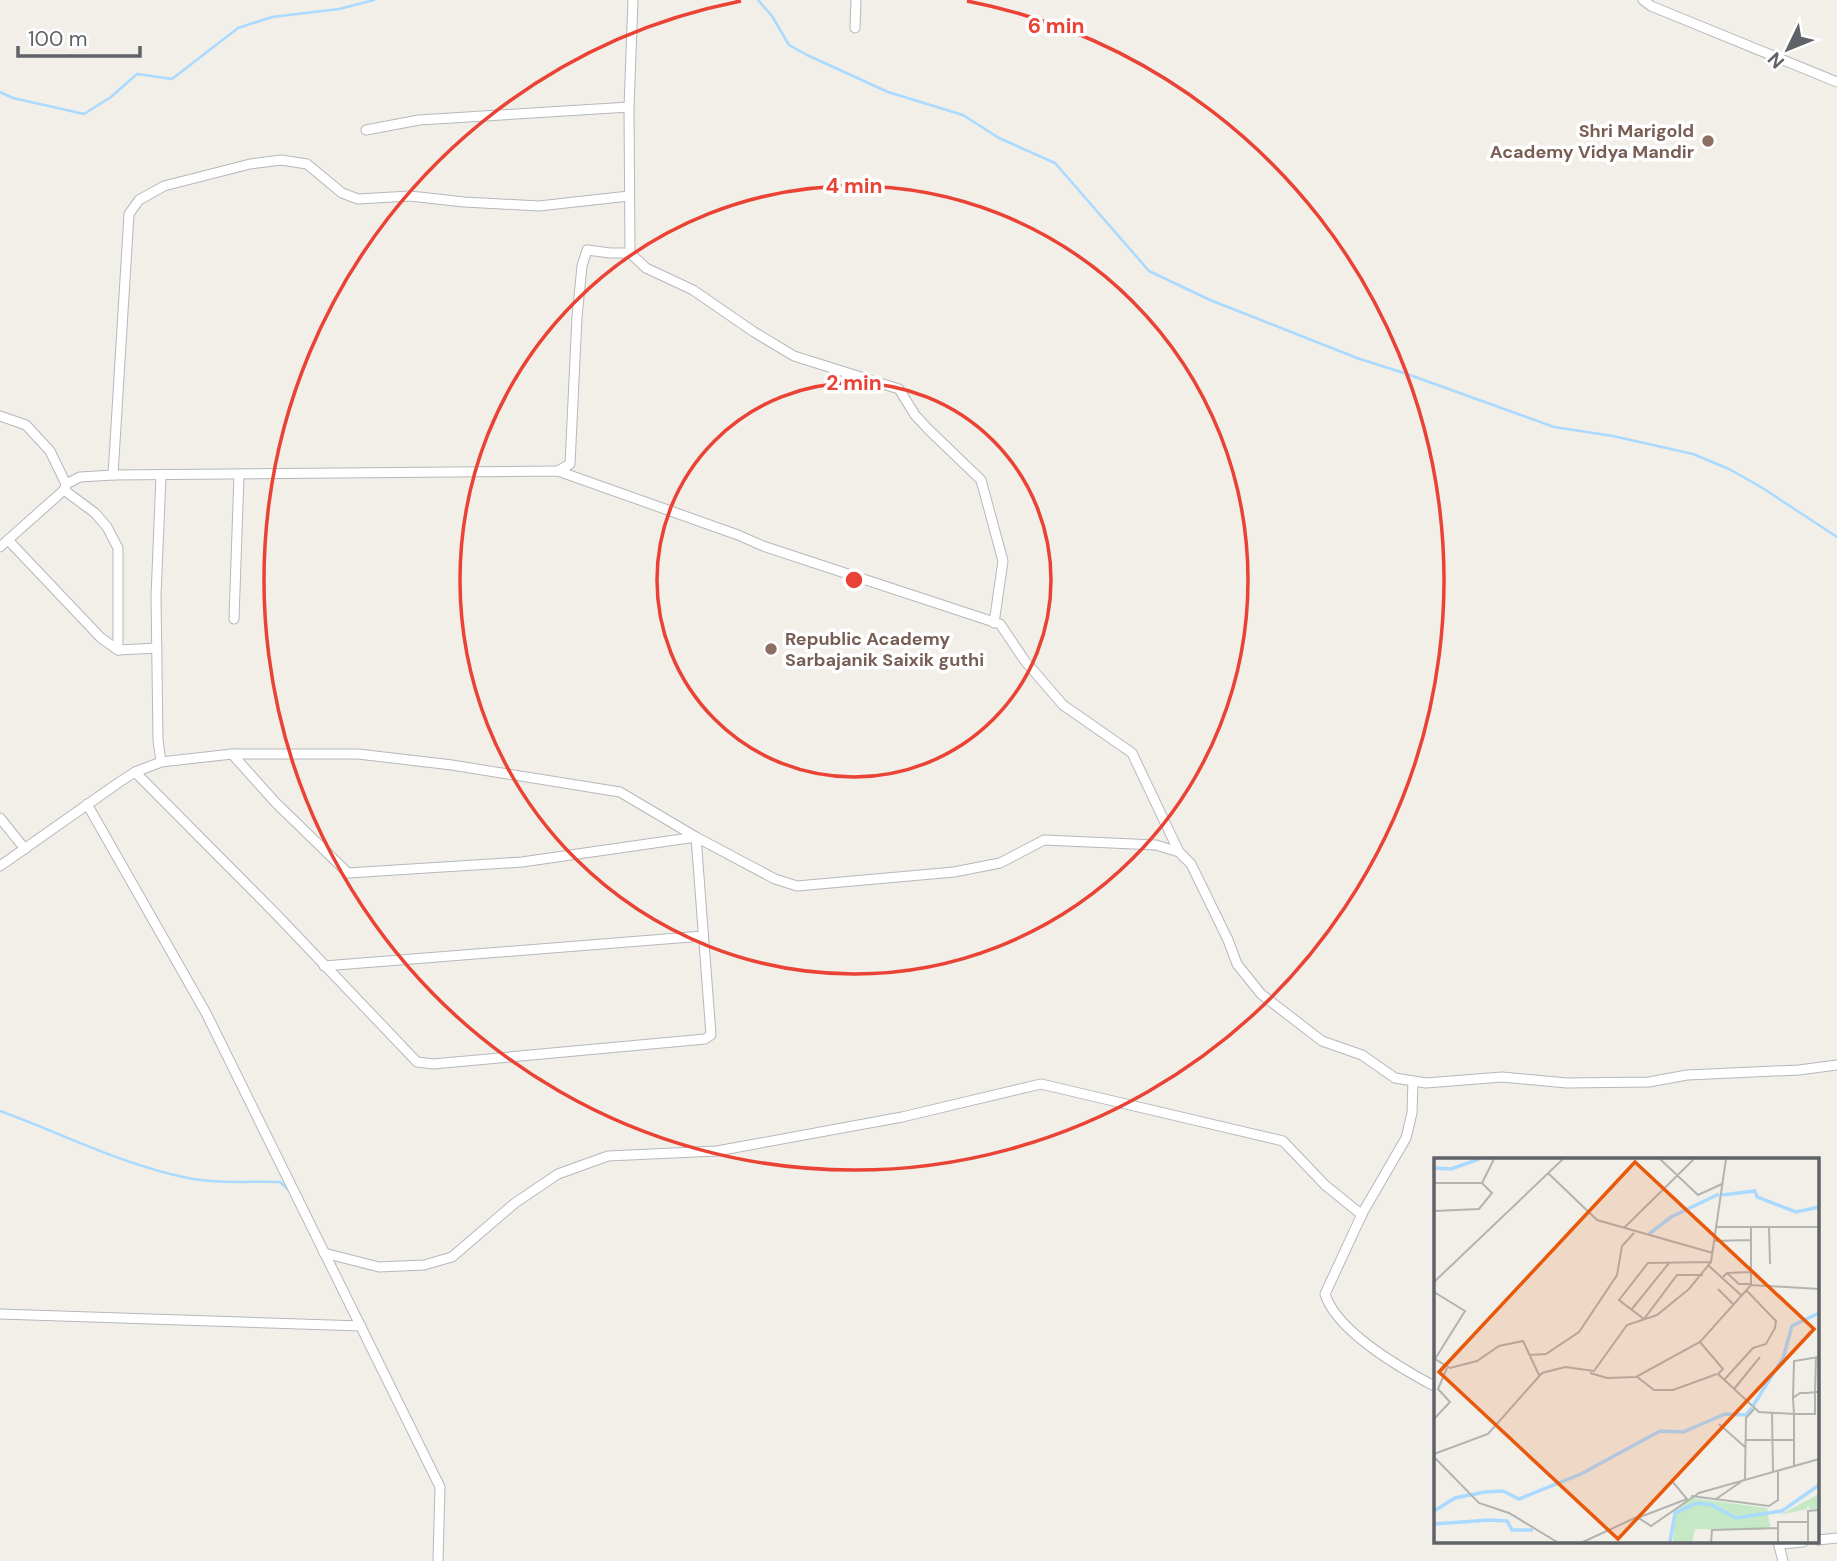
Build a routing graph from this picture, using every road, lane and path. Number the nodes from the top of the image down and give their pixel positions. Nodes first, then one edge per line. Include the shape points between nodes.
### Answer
1 (633, 0) edge
2 (856, 0) edge
3 (1643, 0) edge
4 (855, 28) dead end
5 (1837, 82) edge
6 (629, 107) junction
7 (366, 130) dead end
8 (629, 195) junction
9 (630, 253) junction
10 (0, 416) edge
11 (558, 471) junction
12 (113, 475) junction
13 (239, 475) junction
14 (161, 476) junction
15 (65, 487) junction
16 (8, 540) junction
17 (0, 547) edge
18 (234, 619) dead end
19 (995, 623) junction
20 (157, 648) junction
21 (118, 650) junction
22 (232, 754) junction
23 (161, 762) junction
24 (135, 772) junction
25 (87, 804) junction
26 (0, 818) edge
27 (696, 837) junction
28 (25, 849) junction
29 (1180, 852) junction
30 (0, 866) edge
31 (703, 936) junction
32 (324, 966) junction
33 (1837, 1065) edge
34 (1413, 1081) junction
35 (1362, 1215) junction
36 (324, 1253) junction
37 (0, 1314) edge
38 (360, 1326) junction
39 (1434, 1386) edge
40 (438, 1561) edge

1 - 6 street
2 - 4 street
3 - 5 street
6 - 7 street via 419,120
6 - 8 street
8 - 9 street
8 - 12 street via 539,206 410,196 358,199 342,193 307,164 281,160 164,186 139,200 129,214
9 - 11 street via 587,250 582,266 570,464
9 - 19 street via 646,268 693,289 794,356 899,388 915,415 981,480 1003,561
10 - 15 street via 26,425 50,451
11 - 13 street
11 - 19 street
12 - 14 street
12 - 15 street via 80,477
13 - 14 street
13 - 18 street
14 - 20 street
15 - 16 street
15 - 21 street via 95,513 118,548
16 - 17 street
16 - 21 street via 101,638
19 - 29 street via 1063,705 1132,753
20 - 21 street
20 - 23 street
22 - 23 street
22 - 27 street via 359,754 620,792
22 - 27 street via 348,873 522,862
23 - 24 street
24 - 25 street
24 - 32 street
25 - 28 street
25 - 36 street via 206,1013
26 - 28 street
27 - 29 street via 797,886 954,872 1000,863 1044,840 1156,845
27 - 31 street
28 - 30 street
29 - 34 street via 1191,864 1237,964 1261,994 1322,1041 1362,1055 1395,1078
31 - 32 street
31 - 32 street via 709,1038 433,1064 417,1062
33 - 34 street via 1687,1075 1649,1082 1567,1083 1502,1077
34 - 35 street via 1406,1138
35 - 36 street via 1283,1141 1041,1084 902,1117 717,1152 608,1156 558,1174 514,1203 452,1257 424,1265 379,1267
35 - 39 street via 1325,1294 1329,1306 1395,1366
36 - 38 street
37 - 38 street
38 - 40 street via 440,1487

